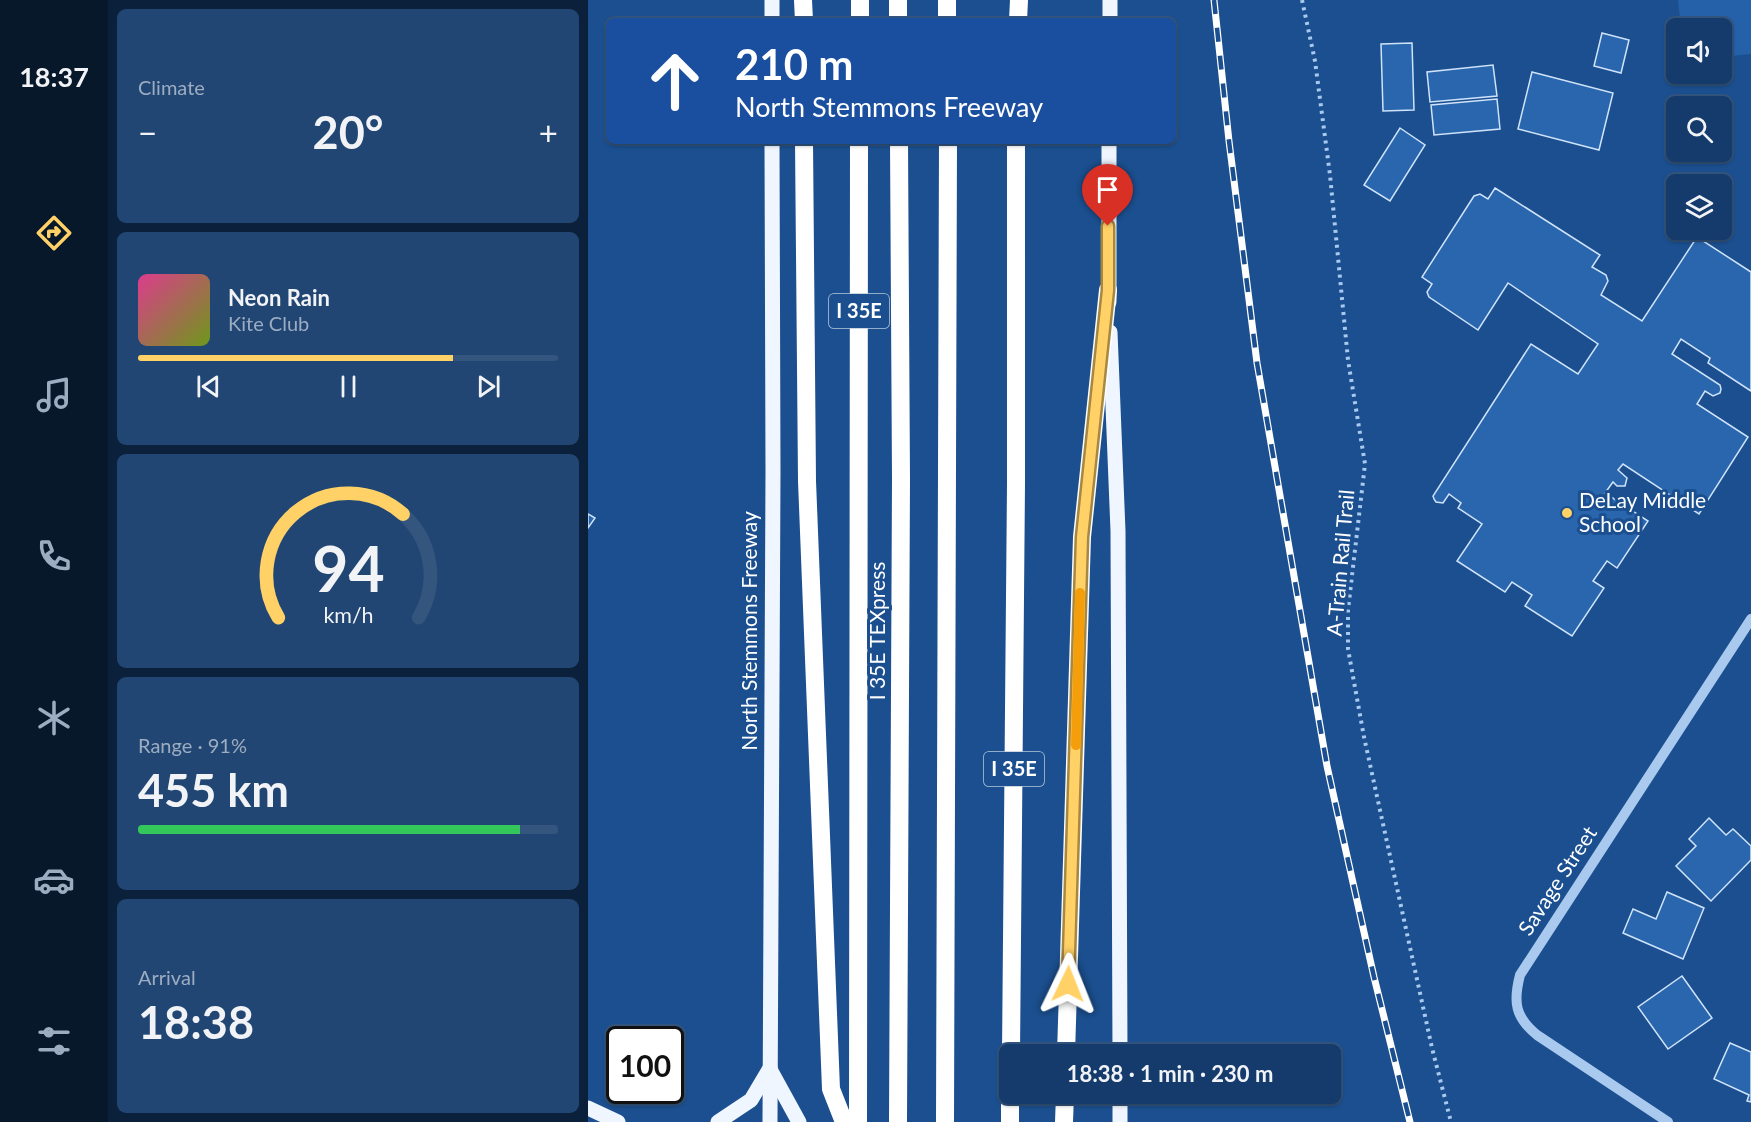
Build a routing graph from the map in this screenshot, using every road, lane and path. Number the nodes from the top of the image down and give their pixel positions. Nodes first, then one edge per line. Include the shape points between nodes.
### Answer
1 (772, 0) edge
2 (803, 0) edge
3 (860, 0) edge
4 (898, 0) edge
5 (946, 0) edge
6 (1018, 0) edge
7 (1110, 0) edge
8 (1302, 0) edge
9 (772, 18) edge
10 (804, 18) edge
11 (860, 18) edge
12 (898, 18) edge
13 (947, 18) edge
14 (1018, 18) edge
15 (1110, 18) edge
16 (772, 144) edge
17 (804, 144) edge
18 (859, 144) edge
19 (899, 144) edge
20 (948, 144) edge
21 (1016, 144) edge
22 (1109, 144) edge
23 (1108, 290) junction
24 (1751, 619) edge
25 (1011, 1044) edge
26 (1066, 1044) edge
27 (1120, 1044) edge
28 (770, 1068) junction
29 (1065, 1104) edge
30 (1120, 1104) edge
31 (588, 1108) edge
32 (618, 1122) edge
33 (718, 1122) edge
34 (770, 1122) edge
35 (799, 1122) edge
36 (844, 1122) edge
37 (858, 1122) edge
38 (898, 1122) edge
39 (945, 1122) edge
40 (1064, 1122) edge
41 (1120, 1122) edge
42 (1451, 1122) edge
43 (1668, 1122) edge

1 - 9 main road
2 - 10 highway
3 - 11 highway
4 - 12 highway
5 - 13 highway
6 - 14 highway
7 - 15 main road
8 - 42 path, A-Train Rail Trail via 1315,61 1348,360 1365,464 1348,610 1348,649 1364,737
16 - 28 main road, North Stemmons Freeway
17 - 36 highway via 807,481 831,1089
18 - 37 highway, I 35E
19 - 38 highway, I 35E TEXpress
20 - 39 highway
21 - 25 highway, I 35E
22 - 23 main road
23 - 26 highway via 1082,537
23 - 27 main road via 1118,531
24 - 43 street, Savage Street via 1520,975 1516,993 1524,1023 1537,1035
28 - 33 main road via 751,1100
28 - 34 main road, North Stemmons Freeway
28 - 35 main road
29 - 40 highway
30 - 41 main road
31 - 32 main road

